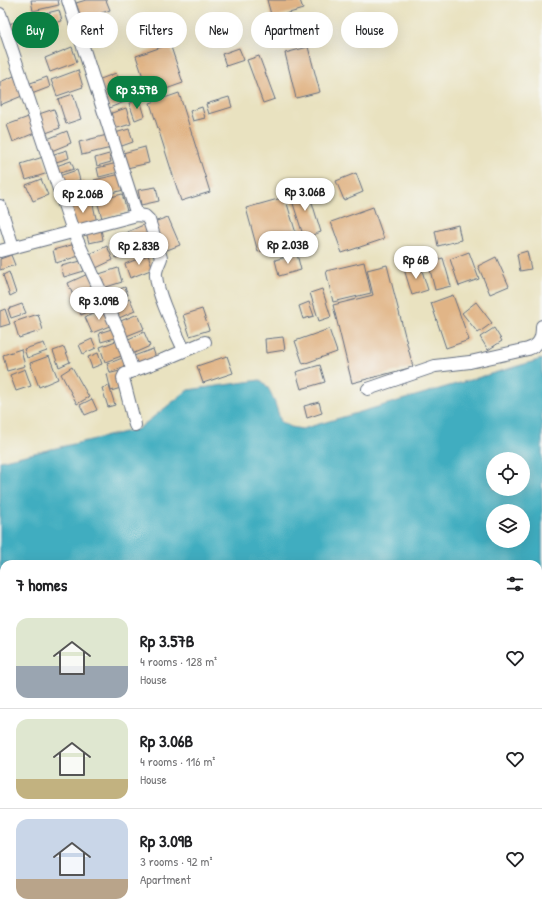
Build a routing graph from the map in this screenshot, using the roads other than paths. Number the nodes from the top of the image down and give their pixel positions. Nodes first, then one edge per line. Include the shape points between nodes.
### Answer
1 (68, 0) edge
2 (0, 14) edge
3 (0, 206) edge
4 (137, 215) junction
5 (73, 231) junction
6 (13, 247) junction
7 (0, 251) edge
8 (542, 326) edge
9 (205, 342) dead end
10 (184, 350) junction
11 (133, 371) junction
12 (368, 389) dead end
13 (135, 425) dead end

1 - 4 street
2 - 5 street
3 - 6 street
4 - 5 street
4 - 10 street via 145,216 149,220 161,258 156,276 160,293
5 - 6 street
5 - 11 street via 120,334
6 - 7 street
8 - 12 street via 540,340 536,346 528,349 470,362 435,366
9 - 10 street
10 - 11 street
11 - 13 street via 125,374 123,378

